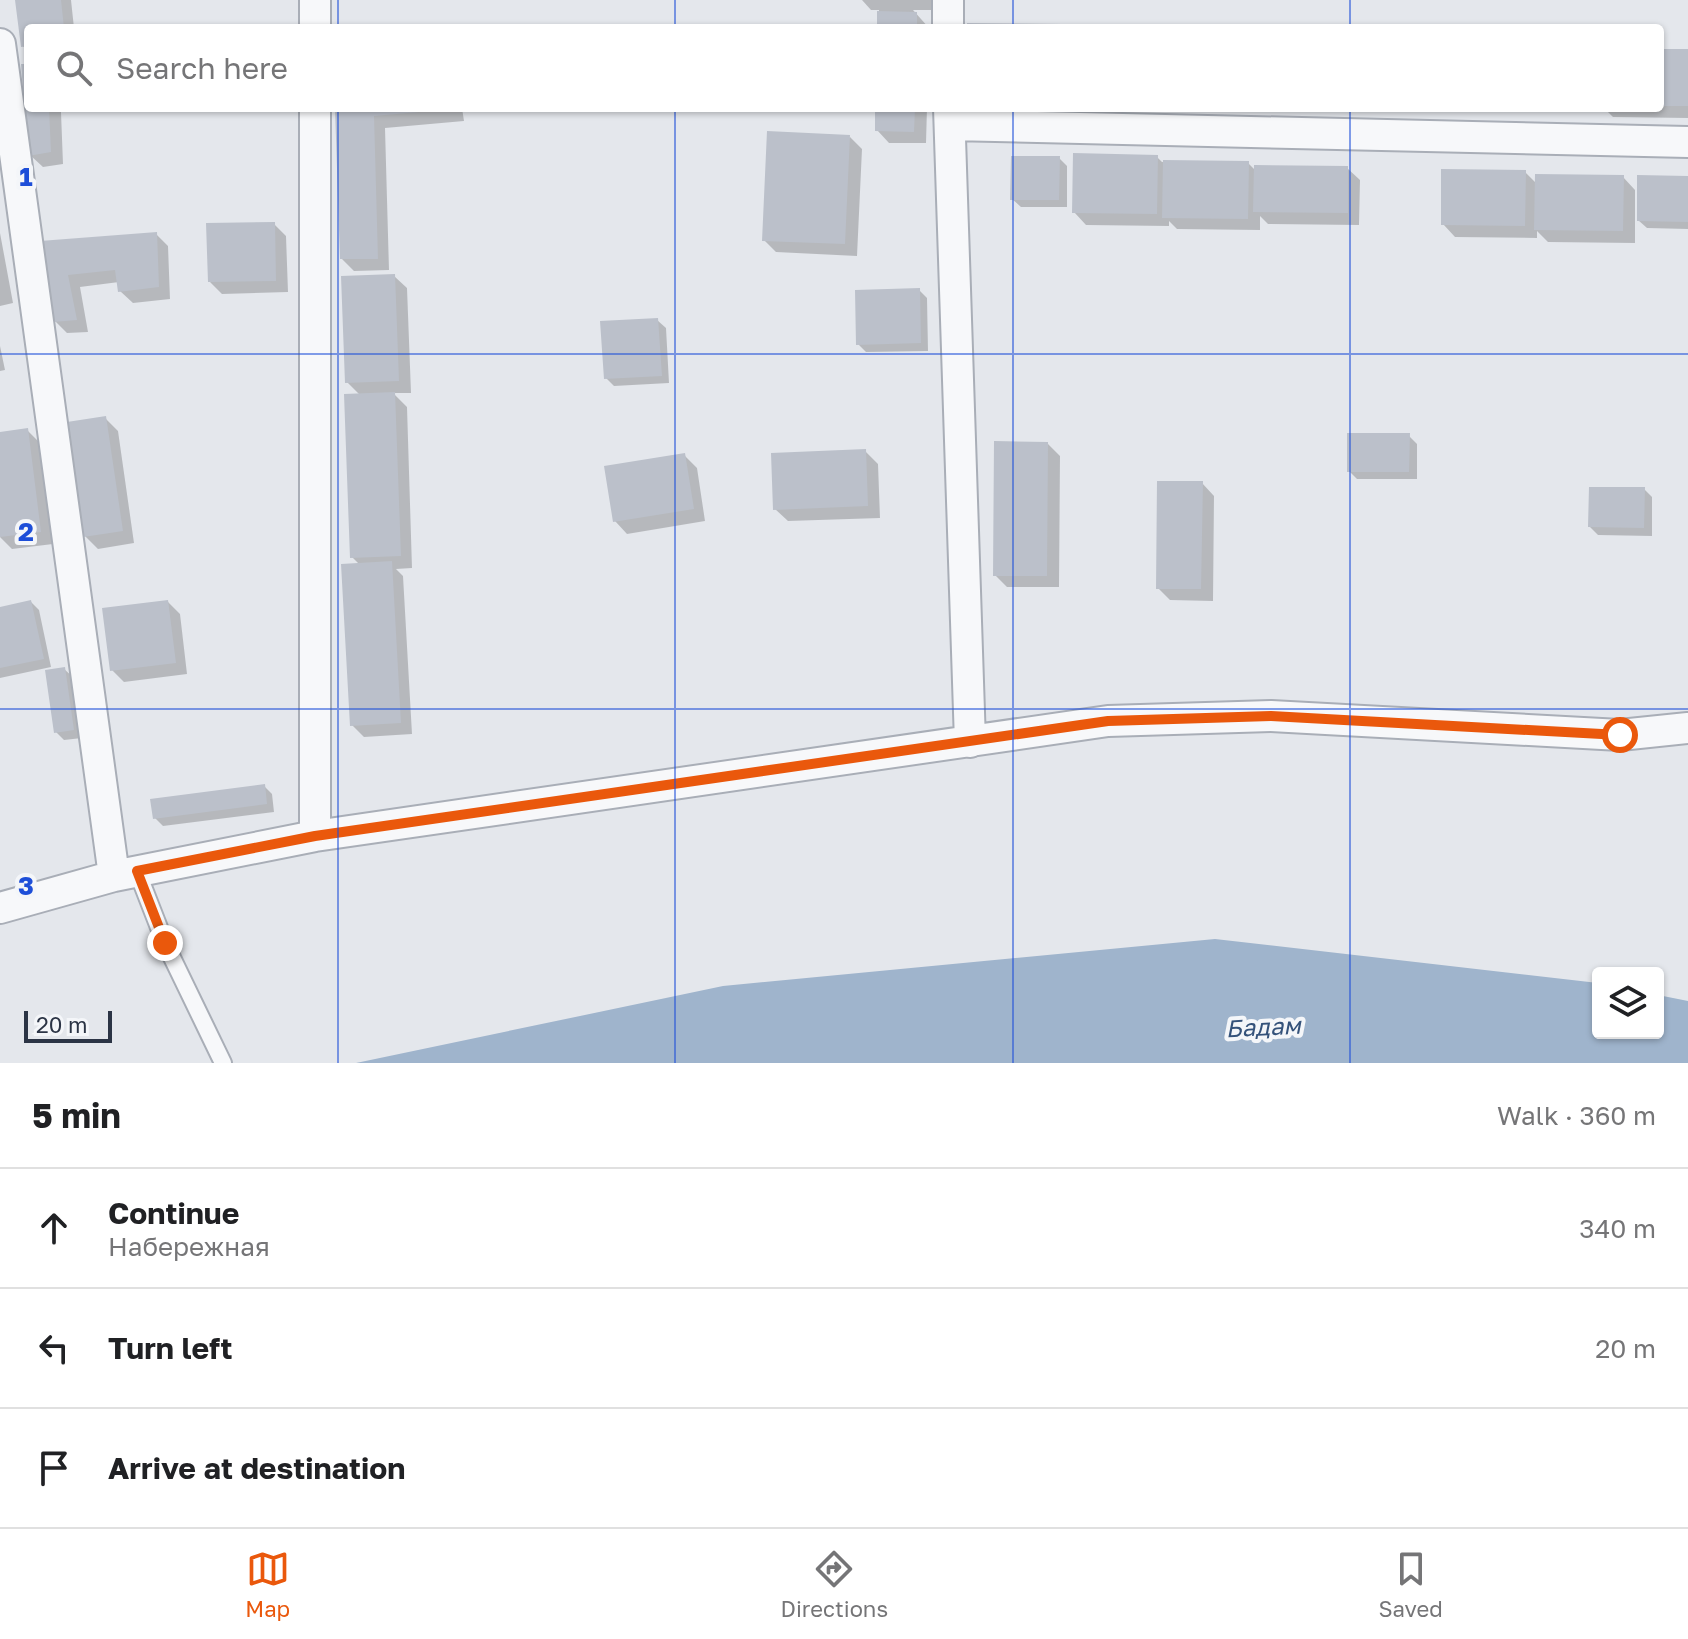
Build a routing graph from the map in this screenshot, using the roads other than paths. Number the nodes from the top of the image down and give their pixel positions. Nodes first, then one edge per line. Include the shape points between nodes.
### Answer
1 (315, 0) edge
2 (948, 0) edge
3 (315, 24) edge
4 (948, 24) edge
5 (0, 44) edge
6 (315, 112) edge
7 (950, 116) edge
8 (1688, 142) edge
9 (1688, 728) edge
10 (970, 742) junction
11 (315, 836) junction
12 (126, 874) junction
13 (0, 908) edge
14 (223, 1063) edge

1 - 3 street
2 - 4 street
5 - 12 street
6 - 11 street
7 - 8 street
7 - 10 street
9 - 10 street via 1620,735 1271,716 1108,721
10 - 11 street
11 - 12 street
12 - 13 street
12 - 14 lane

